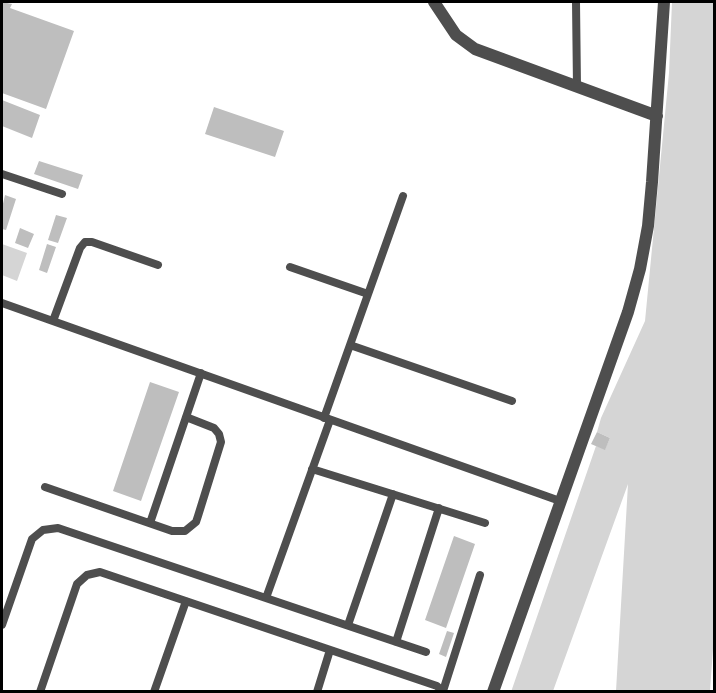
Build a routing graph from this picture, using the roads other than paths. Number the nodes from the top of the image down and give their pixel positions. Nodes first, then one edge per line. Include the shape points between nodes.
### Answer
1 (434, 2) edge
2 (576, 2) edge
3 (664, 2) edge
4 (577, 87) junction
5 (657, 117) junction
6 (2, 174) edge
7 (62, 194) dead end
8 (403, 196) dead end
9 (158, 265) dead end
10 (290, 267) dead end
11 (368, 294) junction
12 (2, 303) edge
13 (53, 321) junction
14 (350, 345) junction
15 (201, 373) junction
16 (512, 401) dead end
17 (186, 417) junction
18 (327, 419) junction
19 (312, 469) junction
20 (45, 487) dead end
21 (393, 494) junction
22 (560, 501) junction
23 (439, 508) junction
24 (485, 523) dead end
25 (150, 524) junction
26 (480, 575) dead end
27 (266, 598) junction
28 (186, 601) junction
29 (348, 625) junction
30 (2, 626) edge
31 (396, 642) junction
32 (330, 650) junction
33 (426, 652) dead end
34 (443, 691) edge
35 (40, 692) edge
36 (154, 692) edge
37 (317, 692) edge
38 (493, 692) edge

1 - 4 street via 456,34 475,49
2 - 4 lane
3 - 5 street
4 - 5 street
5 - 22 street via 648,226 640,269
6 - 7 lane
8 - 11 lane
9 - 13 lane via 85,242
10 - 11 lane
11 - 14 lane
12 - 13 lane
13 - 15 lane
14 - 16 lane
14 - 18 lane
15 - 17 lane
15 - 18 lane
17 - 25 lane
17 - 25 lane via 214,428 220,438 198,516 191,527 178,532
18 - 19 lane
18 - 22 lane
19 - 21 lane
19 - 27 lane
20 - 25 lane
21 - 23 lane
21 - 29 lane
22 - 38 street
23 - 24 lane
23 - 31 lane
26 - 34 lane
27 - 29 lane
27 - 30 lane via 50,528 32,539
28 - 32 lane
28 - 35 lane via 106,573 87,575 74,591
28 - 36 lane
29 - 31 lane
31 - 33 lane
32 - 34 lane
32 - 37 lane

